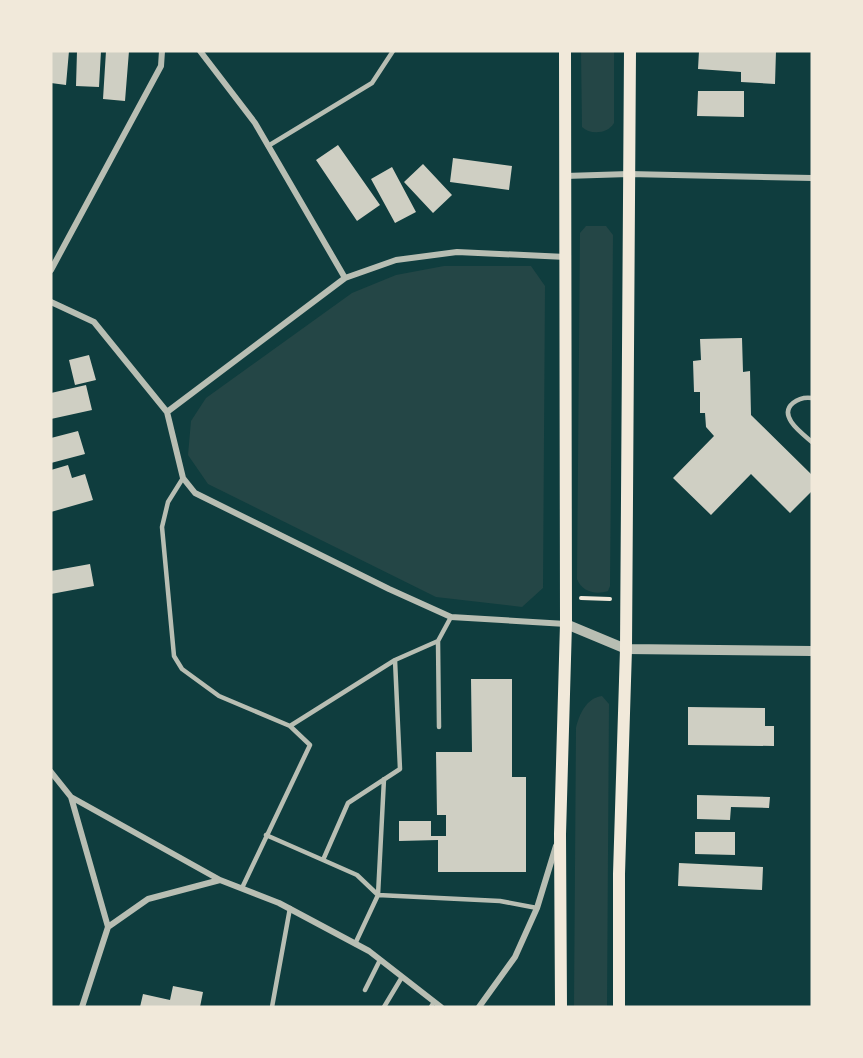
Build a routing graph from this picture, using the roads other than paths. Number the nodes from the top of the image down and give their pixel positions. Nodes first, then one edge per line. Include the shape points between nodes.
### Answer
1 (162, 51) edge
2 (200, 51) edge
3 (393, 51) edge
4 (565, 51) edge
5 (630, 51) edge
6 (268, 146) junction
7 (629, 174) junction
8 (564, 176) junction
9 (812, 178) edge
10 (567, 257) junction
11 (51, 270) edge
12 (345, 278) junction
13 (51, 302) edge
14 (812, 398) edge
15 (167, 412) junction
16 (812, 442) edge
17 (183, 478) junction
18 (450, 617) junction
19 (566, 624) junction
20 (438, 640) junction
21 (626, 649) junction
22 (812, 651) edge
23 (394, 660) junction
24 (290, 726) junction
25 (439, 728) dead end
26 (51, 771) edge
27 (384, 778) junction
28 (71, 797) junction
29 (560, 834) junction
30 (266, 835) junction
31 (323, 860) junction
32 (220, 880) junction
33 (242, 888) junction
34 (378, 895) junction
35 (537, 908) junction
36 (290, 909) junction
37 (108, 927) junction
38 (355, 944) junction
39 (380, 960) junction
40 (402, 977) junction
41 (365, 990) dead end
42 (432, 1004) edge
43 (82, 1007) edge
44 (272, 1007) edge
45 (384, 1007) edge
46 (441, 1007) edge
47 (479, 1007) edge
48 (561, 1007) edge
49 (619, 1007) edge

1 - 11 street via 161,66
2 - 6 street
3 - 6 lane via 372,83
4 - 8 main road
5 - 7 main road
6 - 12 street
7 - 8 street
7 - 9 street
7 - 21 main road
8 - 10 main road
10 - 12 street via 457,252 396,260
10 - 19 main road
12 - 15 street
13 - 15 street via 94,322
14 - 16 lane via 795,402 787,414
15 - 17 street
17 - 18 street via 195,493
17 - 24 lane via 168,502 162,527 174,656 182,669 219,696
18 - 19 street
18 - 20 lane
19 - 21 street
19 - 29 main road
20 - 23 lane
20 - 25 lane
21 - 22 street
21 - 49 main road
23 - 24 lane
23 - 27 lane via 400,769
24 - 30 lane via 310,745
26 - 28 street
27 - 31 lane via 348,803
27 - 34 lane
28 - 32 street
28 - 37 street
29 - 35 street
29 - 48 main road
30 - 31 lane
30 - 33 lane
31 - 34 lane via 357,875
32 - 33 street
32 - 37 street via 148,899
33 - 36 street
34 - 35 lane via 500,901
34 - 38 lane
35 - 47 street via 515,957
36 - 38 street
36 - 44 lane
37 - 43 street
38 - 39 street
39 - 40 street
39 - 41 lane
40 - 42 street
40 - 45 lane
42 - 46 street

